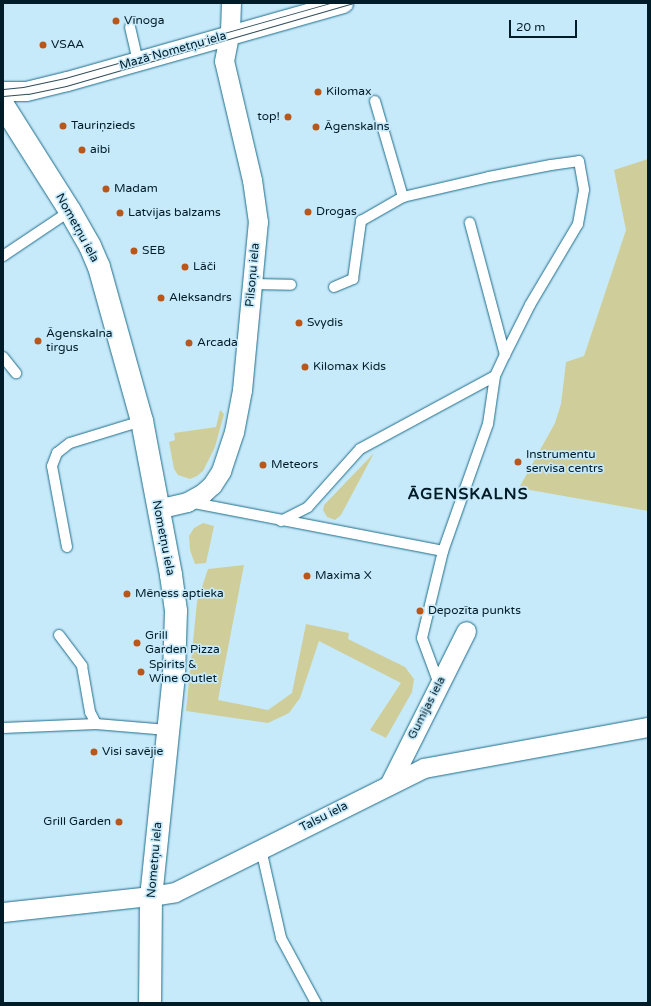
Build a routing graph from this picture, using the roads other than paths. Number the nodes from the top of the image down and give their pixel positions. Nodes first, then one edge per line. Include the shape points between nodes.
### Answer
1 (231, 3) edge
2 (343, 3) edge
3 (130, 27) dead end
4 (229, 35) junction
5 (138, 61) junction
6 (3, 91) edge
7 (374, 101) dead end
8 (3, 105) edge
9 (403, 197) junction
10 (70, 211) junction
11 (470, 223) dead end
12 (3, 256) edge
13 (252, 284) junction
14 (291, 285) dead end
15 (334, 287) dead end
16 (505, 355) junction
17 (3, 358) edge
18 (16, 373) dead end
19 (495, 376) junction
20 (142, 421) junction
21 (187, 502) junction
22 (157, 509) junction
23 (281, 521) junction
24 (67, 546) dead end
25 (443, 551) junction
26 (59, 635) dead end
27 (466, 640) dead end
28 (439, 684) junction
29 (96, 724) junction
30 (648, 727) edge
31 (3, 728) edge
32 (168, 730) junction
33 (389, 784) junction
34 (261, 849) junction
35 (151, 896) junction
36 (3, 912) edge
37 (150, 1003) edge
38 (316, 1003) edge

1 - 4 street, Pilsoņu iela
2 - 4 street, Mazā Nometņu iela
3 - 5 lane
4 - 5 street, Mazā Nometņu iela
4 - 13 street, Pilsoņu iela via 224,61 252,180 258,222
5 - 6 street, Mazā Nometņu iela via 26,91
7 - 9 lane
8 - 10 street, Nometņu iela
9 - 15 lane via 361,221 353,279
9 - 16 lane via 550,164 579,161 584,190 578,224 530,305
10 - 12 lane
10 - 20 street, Nometņu iela via 99,267
11 - 16 lane
13 - 14 lane
13 - 21 street, Pilsoņu iela via 244,376 234,432 217,477 203,493
16 - 19 lane
17 - 18 lane
19 - 23 lane via 360,449 308,506
19 - 25 lane via 488,424
20 - 22 street, Nometņu iela
20 - 24 lane via 70,443 57,453 52,466
21 - 22 street, Pilsoņu iela
21 - 23 lane
22 - 32 street, Nometņu iela via 176,611 174,675
23 - 25 lane
25 - 28 lane via 422,638
26 - 29 lane via 82,666 90,712
27 - 28 street, Gumijas iela
28 - 33 street, Gumijas iela
29 - 31 lane
29 - 32 lane
30 - 33 street, Talsu iela via 424,768
32 - 35 street, Nometņu iela
33 - 34 street, Talsu iela
34 - 35 street, Talsu iela via 175,892
34 - 38 lane via 281,938
35 - 36 street, Talsu iela
35 - 37 street, Nometņu iela

